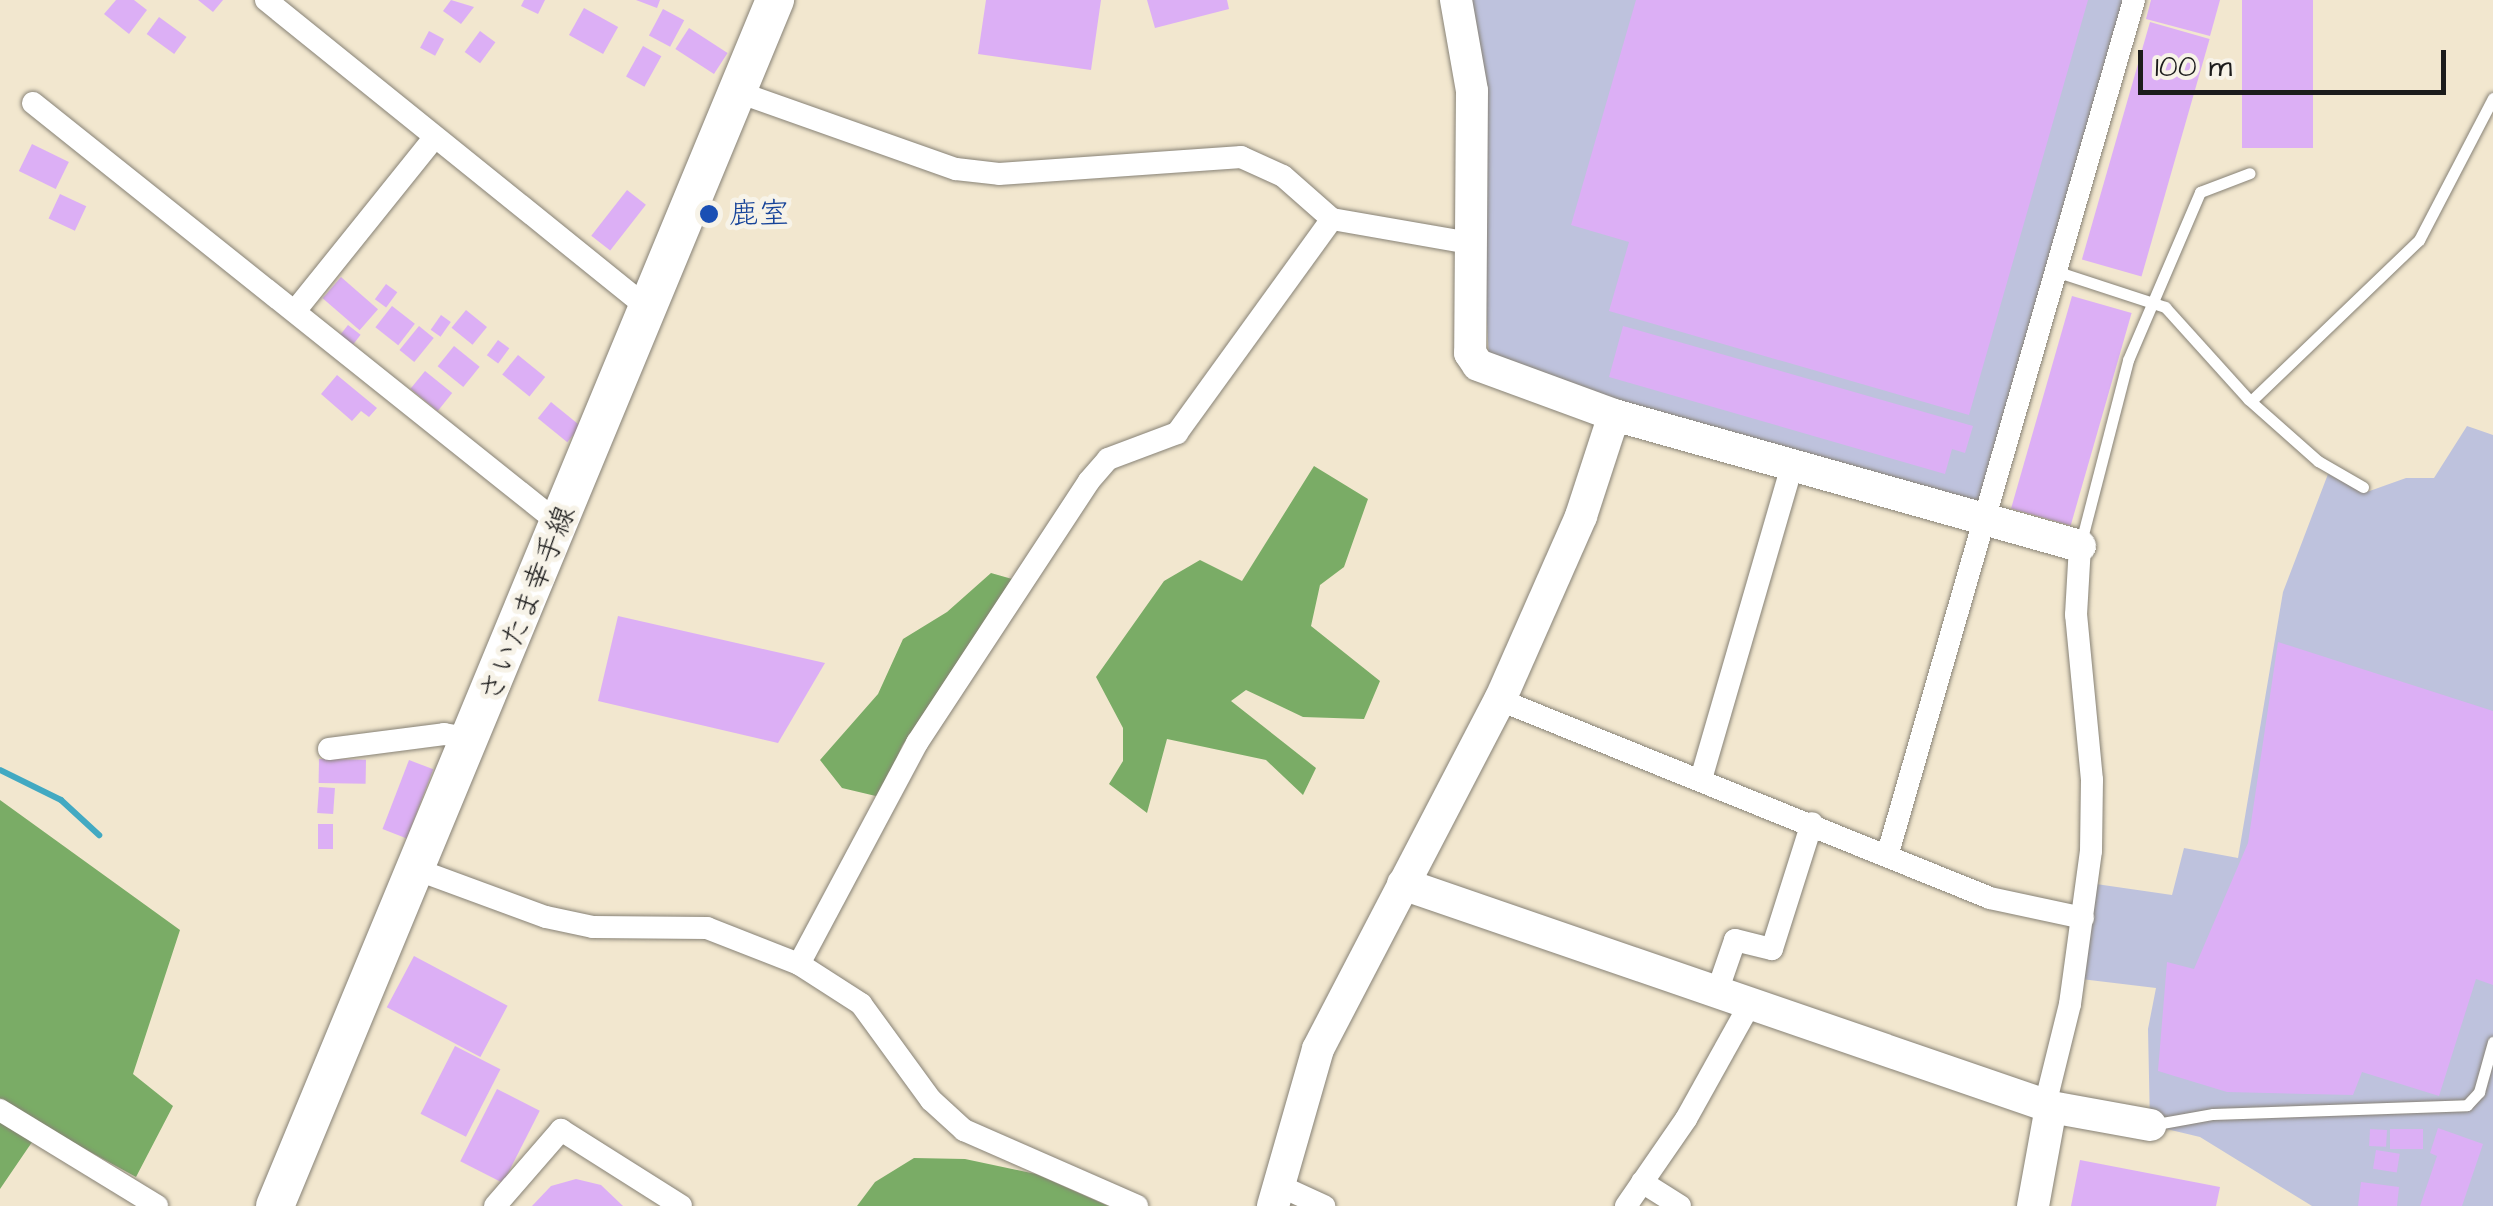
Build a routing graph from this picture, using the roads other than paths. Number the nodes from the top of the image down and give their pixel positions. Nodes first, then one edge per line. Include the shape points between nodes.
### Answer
1 (266, 0) edge
2 (775, 0) edge
3 (1456, 0) edge
4 (2134, 0) edge
5 (738, 92) junction
6 (2493, 98) edge
7 (34, 103) dead end
8 (435, 137) junction
9 (2250, 173) dead end
10 (1332, 220) junction
11 (1469, 243) junction
12 (2055, 271) junction
13 (2152, 299) junction
14 (650, 310) junction
15 (295, 311) junction
16 (2251, 401) junction
17 (1614, 415) junction
18 (1792, 466) junction
19 (2363, 487) dead end
20 (1982, 520) junction
21 (561, 524) junction
22 (2080, 546) junction
23 (1500, 700) junction
24 (473, 738) junction
25 (329, 749) dead end
26 (1701, 779) junction
27 (1812, 823) junction
28 (1888, 853) junction
29 (418, 870) junction
30 (1402, 884) junction
31 (2083, 918) junction
32 (799, 964) junction
33 (1717, 992) junction
34 (1750, 1004) junction
35 (2493, 1042) edge
36 (2048, 1106) junction
37 (0, 1110) edge
38 (2150, 1125) joint
39 (1642, 1182) junction
40 (1276, 1195) edge
41 (157, 1206) edge
42 (276, 1206) edge
43 (494, 1206) edge
44 (681, 1206) edge
45 (1137, 1206) edge
46 (1324, 1206) edge
47 (1626, 1206) edge
48 (1680, 1206) edge
49 (2033, 1206) edge

1 - 8 street
2 - 5 main road, さいたま幸手線
3 - 11 street via 1472,91
4 - 12 street
5 - 10 street via 956,169 999,174 1241,157 1283,176
5 - 14 main road, さいたま幸手線
6 - 16 lane via 2418,240
7 - 15 street
8 - 14 street
8 - 15 street
9 - 13 lane via 2200,192
10 - 11 street
10 - 32 street via 1177,433 1108,459 1089,481 917,743
11 - 17 street via 1470,353 1478,364
12 - 13 lane
12 - 20 street
13 - 16 lane
13 - 22 lane via 2088,496
14 - 21 main road, さいたま幸手線
15 - 21 street
16 - 19 lane via 2318,461
17 - 18 street
17 - 23 street via 1581,516
18 - 20 street
18 - 26 street
20 - 22 street
20 - 28 street
21 - 24 main road, さいたま幸手線
22 - 31 street via 2076,615 2092,780
23 - 26 street
23 - 30 street
24 - 25 street via 444,734
24 - 29 main road, さいたま幸手線
26 - 27 street
27 - 28 street
27 - 33 street via 1772,949 1734,940
28 - 31 street via 1990,898
29 - 32 street via 546,918 594,927 706,928
29 - 42 main road, さいたま幸手線
30 - 33 street
30 - 40 street via 1318,1049
31 - 36 street
32 - 45 street via 861,1004 931,1100 964,1130
33 - 34 street
34 - 36 street
34 - 39 street
35 - 38 lane via 2479,1092 2467,1104 2213,1114
36 - 38 street
36 - 49 street
37 - 41 street
39 - 47 street
39 - 48 street
40 - 46 street
43 - 44 street via 561,1130

